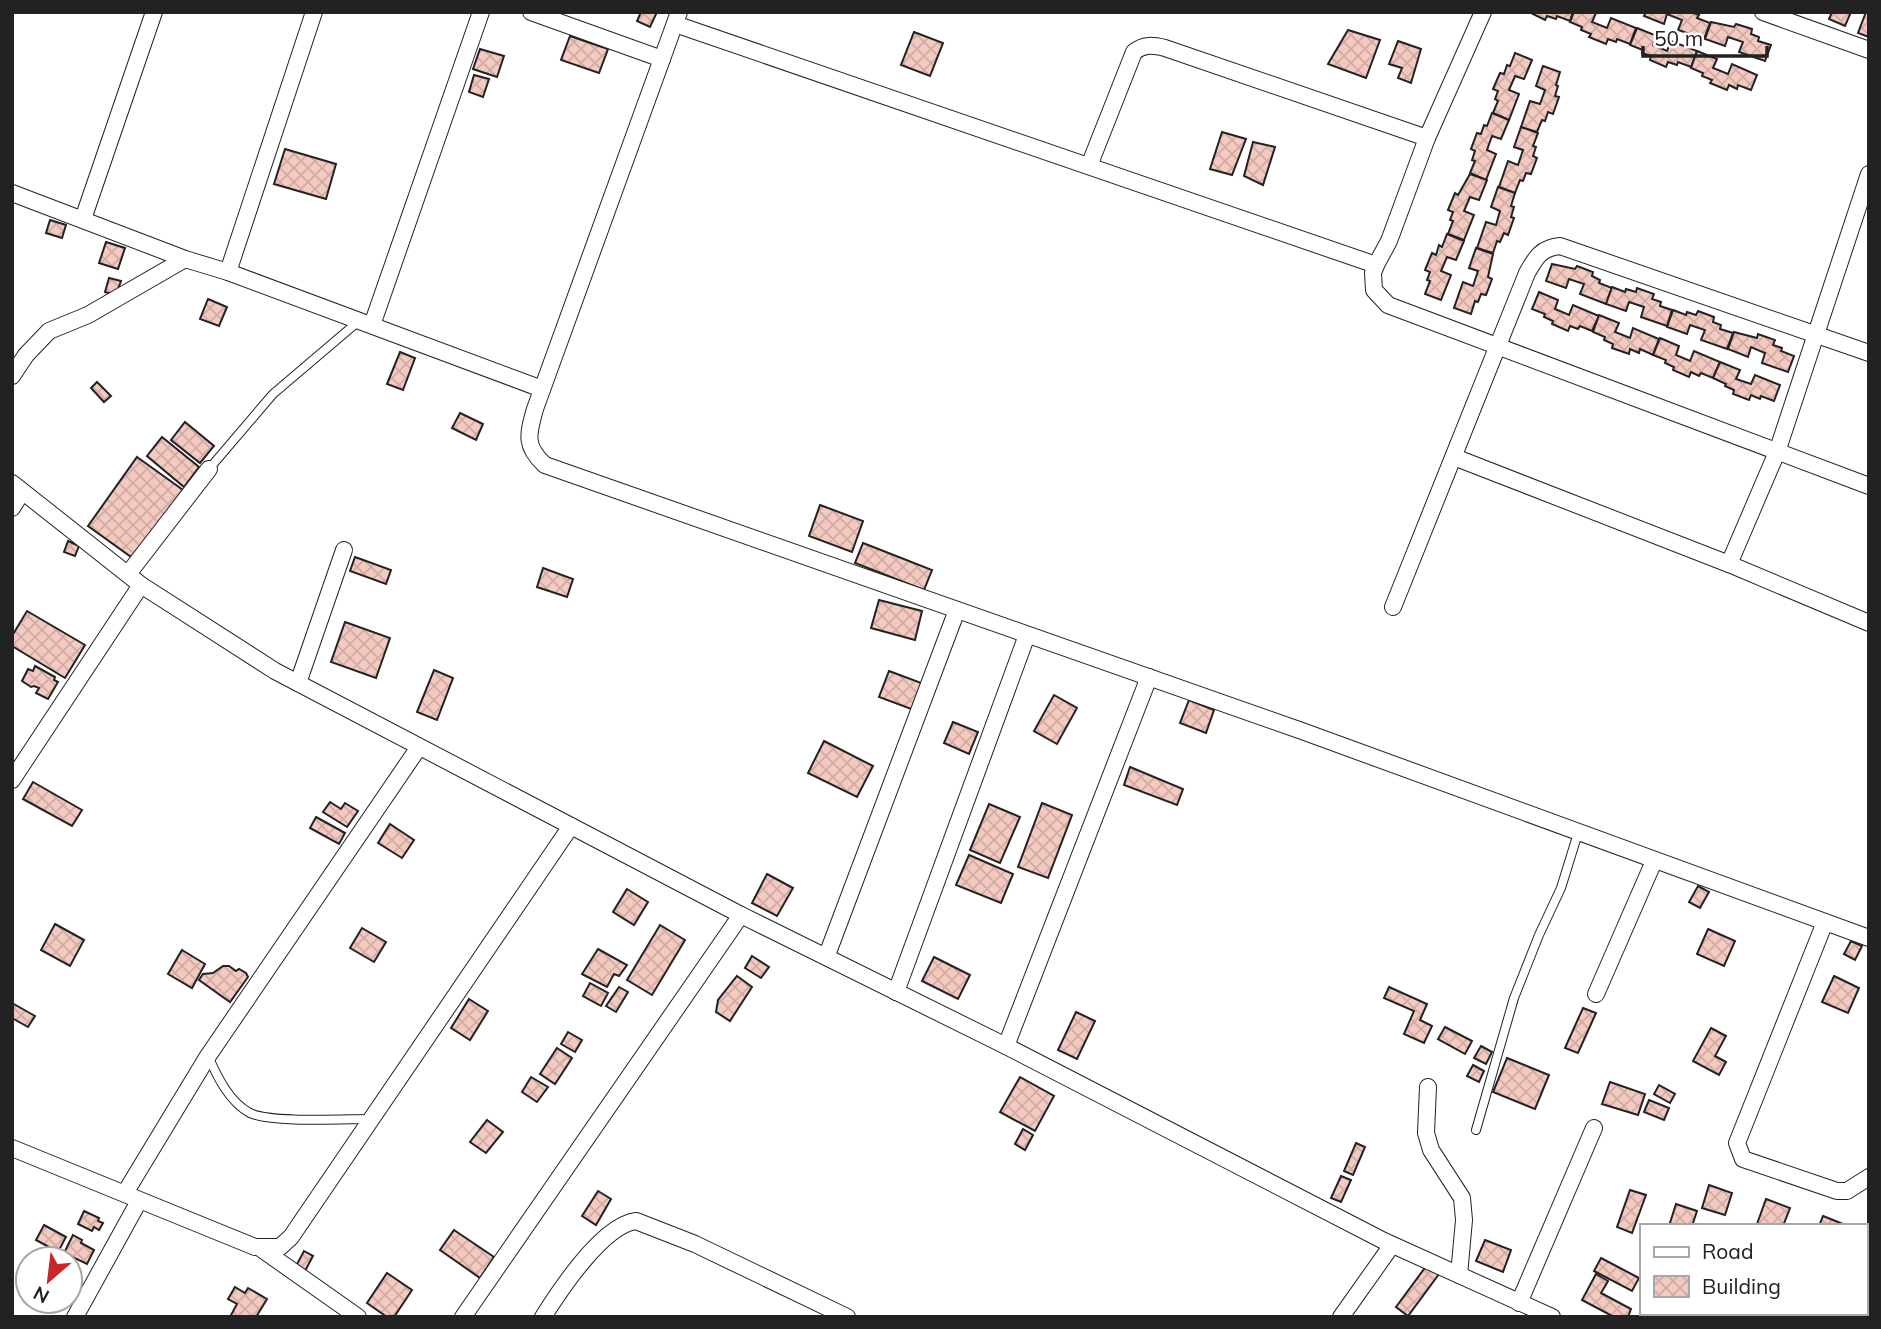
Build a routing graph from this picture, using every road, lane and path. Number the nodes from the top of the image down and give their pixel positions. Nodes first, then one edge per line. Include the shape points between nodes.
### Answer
1 (154, 12) edge
2 (314, 12) edge
3 (481, 12) edge
4 (531, 12) edge
5 (1483, 12) edge
6 (1763, 12) edge
7 (677, 18) edge
8 (1798, 18) edge
9 (1869, 50) edge
10 (662, 60) junction
11 (1427, 138) junction
12 (1089, 166) junction
13 (1869, 174) edge
14 (12, 193) edge
15 (83, 219) junction
16 (185, 259) junction
17 (1376, 265) junction
18 (229, 272) junction
19 (366, 322) junction
20 (1816, 335) junction
21 (1499, 347) junction
22 (1869, 353) edge
23 (12, 376) edge
24 (542, 389) junction
25 (1777, 452) junction
26 (1454, 457) junction
27 (209, 469) joint
28 (1869, 486) edge
29 (17, 488) edge
30 (12, 508) edge
31 (344, 550) dead end
32 (1729, 564) junction
33 (128, 575) junction
34 (141, 585) junction
35 (1393, 607) dead end
36 (957, 610) junction
37 (1869, 623) edge
38 (1027, 635) junction
39 (1149, 677) junction
40 (298, 683) junction
41 (419, 747) junction
42 (12, 780) edge
43 (571, 826) junction
44 (1577, 833) junction
45 (1654, 861) junction
46 (741, 915) junction
47 (1825, 922) junction
48 (1869, 938) edge
49 (827, 955) junction
50 (896, 992) junction
51 (1596, 994) dead end
52 (1006, 1046) junction
53 (208, 1056) junction
54 (1428, 1087) dead end
55 (370, 1119) junction
56 (1594, 1128) dead end
57 (1476, 1130) dead end
58 (12, 1147) edge
59 (1869, 1177) edge
60 (132, 1197) junction
61 (1392, 1245) junction
62 (258, 1247) junction
63 (1459, 1275) junction
64 (1520, 1303) junction
65 (75, 1317) edge
66 (358, 1317) edge
67 (463, 1317) edge
68 (543, 1317) edge
69 (848, 1317) edge
70 (1341, 1317) edge
71 (1552, 1317) edge

1 - 15 street
2 - 18 street
3 - 19 street
4 - 10 street
5 - 11 street
6 - 8 street
7 - 10 street
7 - 12 street
8 - 9 street
10 - 24 street
11 - 12 street via 1150,45 1134,52
11 - 17 street
12 - 17 street
13 - 20 street
14 - 15 street
15 - 16 street
16 - 18 street
16 - 23 street via 88,315 49,331
17 - 21 street via 1374,290 1388,305
18 - 19 street
19 - 24 street
19 - 27 lane via 273,394
20 - 21 street via 1560,246 1548,247 1535,259
20 - 22 street
20 - 25 street
21 - 25 street
21 - 26 street
24 - 36 street via 529,439 545,465
25 - 28 street
25 - 32 street
26 - 32 street
26 - 35 street
27 - 33 street
29 - 30 street
29 - 33 street
31 - 40 street
32 - 37 street
33 - 34 street
34 - 40 street
34 - 42 street
36 - 38 street
36 - 49 street
38 - 39 street
38 - 50 street
39 - 44 street
39 - 52 street
40 - 41 street
41 - 43 street
41 - 53 street
43 - 46 street
43 - 55 street
44 - 45 street
44 - 57 lane via 1561,888 1514,998
45 - 47 street
45 - 51 street
46 - 49 street
46 - 67 street
47 - 48 street
47 - 59 street via 1737,1143 1743,1159 1837,1191 1847,1191
49 - 50 street
50 - 52 street
52 - 61 street
53 - 55 lane via 227,1090 248,1112 288,1119
53 - 60 street
54 - 63 street via 1426,1133 1431,1150 1462,1198
55 - 62 street via 286,1243
56 - 64 street
58 - 60 street
60 - 62 street
60 - 65 street
61 - 63 street
61 - 70 street
62 - 66 street
63 - 64 street
64 - 71 street
68 - 69 street via 591,1252 626,1223 636,1222 695,1244

